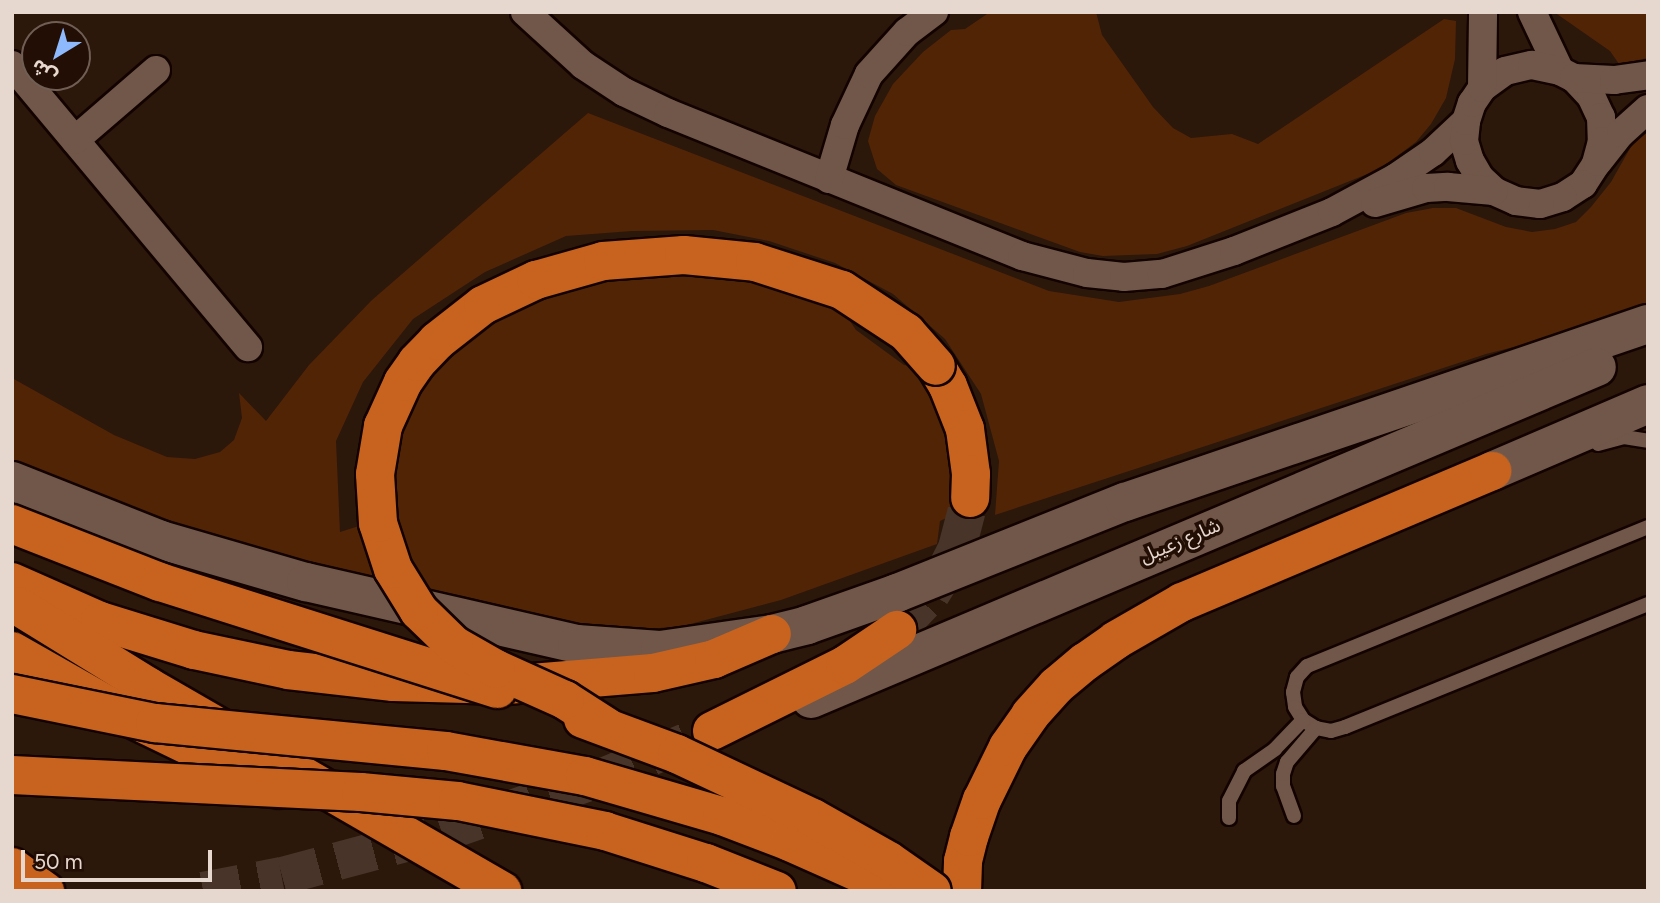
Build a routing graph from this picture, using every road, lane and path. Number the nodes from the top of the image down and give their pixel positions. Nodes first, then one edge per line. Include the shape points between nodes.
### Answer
1 (525, 12) edge
2 (934, 12) edge
3 (1483, 12) edge
4 (1532, 12) edge
5 (12, 65) edge
6 (156, 70) dead end
7 (1567, 75) junction
8 (1648, 75) edge
9 (1482, 88) junction
10 (1648, 109) edge
11 (1465, 121) junction
12 (75, 140) junction
13 (1596, 164) junction
14 (829, 179) junction
15 (1494, 191) junction
16 (1332, 212) junction
17 (1648, 324) edge
18 (1648, 346) edge
19 (248, 347) dead end
20 (1648, 404) edge
21 (1648, 441) edge
22 (1492, 471) junction
23 (12, 481) edge
24 (970, 498) tunnel mouth
25 (12, 524) edge
26 (1648, 527) edge
27 (12, 582) edge
28 (12, 603) edge
29 (1648, 604) edge
30 (897, 630) tunnel mouth
31 (772, 634) junction
32 (12, 652) edge
33 (12, 694) edge
34 (1303, 720) junction
35 (607, 727) junction
36 (1316, 728) junction
37 (712, 731) joint
38 (12, 775) edge
39 (1294, 816) dead end
40 (1229, 818) dead end
41 (12, 867) edge
42 (45, 891) edge
43 (500, 891) edge
44 (777, 891) edge
45 (899, 891) edge
46 (932, 891) edge
47 (962, 891) edge

1 - 14 street via 583,65 624,92
2 - 14 street via 907,32 869,74 845,125
3 - 9 street
4 - 7 street
5 - 12 street
6 - 12 street
7 - 8 street via 1614,80
7 - 9 street via 1532,65 1505,71
7 - 13 street via 1591,96 1601,117 1602,141
9 - 11 street
10 - 13 street
11 - 15 street via 1470,161
11 - 16 street via 1415,166
12 - 19 street
13 - 15 street via 1583,184 1540,204 1516,201
14 - 16 street via 1049,265 1124,277 1162,274 1199,264
15 - 16 street via 1426,188
17 - 31 main road via 1125,502 867,604
18 - 37 main road, شارع زعيبل via 825,694 753,723
20 - 22 main road
21 - 22 lane via 1624,437
22 - 47 highway via 1182,602 1085,662 1047,696 1008,747 969,837
23 - 31 main road via 93,515 232,562 577,644 660,650
24 - 35 highway, bridge via 965,429 936,366 906,332 842,290 755,262 684,255 603,261 536,280 483,305 437,341 403,382 388,415 375,474 378,523 393,569 419,611 454,645 565,700
25 - 35 highway, bridge via 160,582
26 - 34 lane via 1307,667 1297,677 1293,692
27 - 31 highway via 100,621 194,650 288,670 393,682 508,685 653,673 714,659
28 - 43 highway
29 - 36 lane via 1345,727 1331,731
30 - 37 highway via 845,665
32 - 43 highway via 123,714 416,857
33 - 45 highway, bridge via 155,723 446,751 585,776 722,816
34 - 36 lane
34 - 40 lane via 1275,749 1244,771 1229,801
35 - 46 highway, bridge via 813,818
36 - 39 lane via 1287,762 1283,774
38 - 44 highway, bridge via 458,801 605,831
41 - 42 highway

